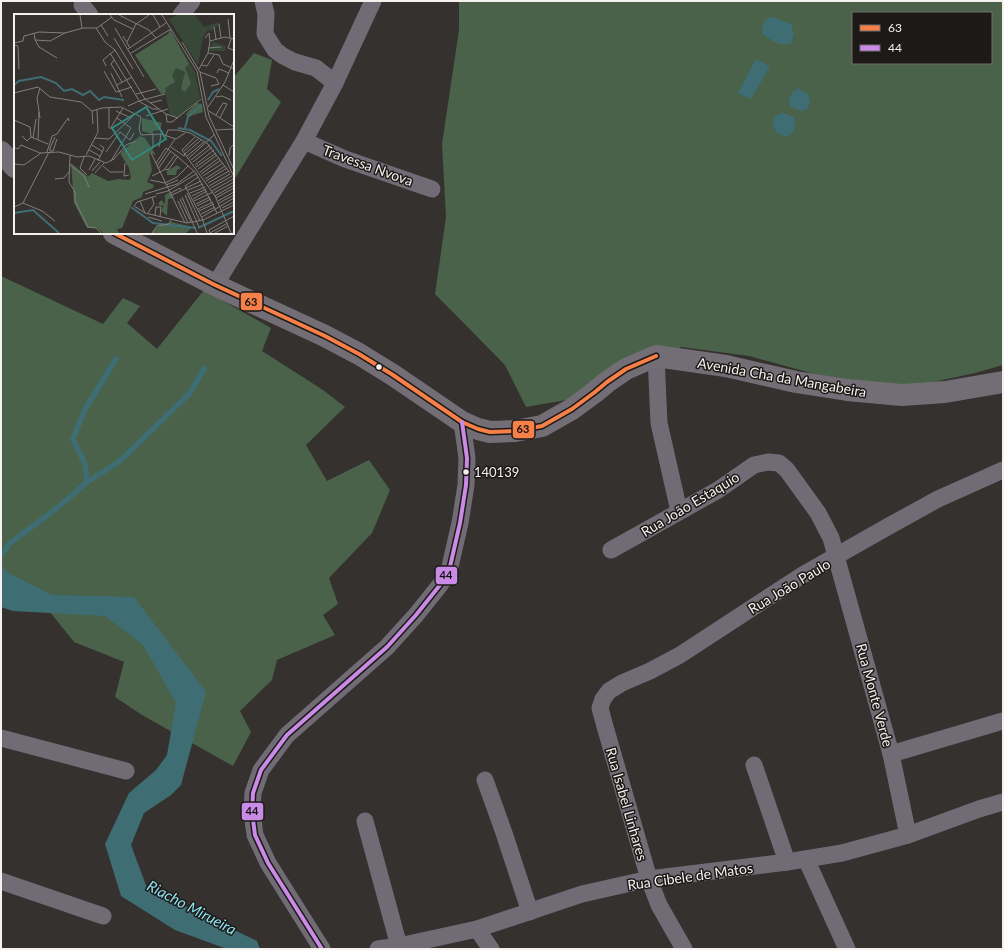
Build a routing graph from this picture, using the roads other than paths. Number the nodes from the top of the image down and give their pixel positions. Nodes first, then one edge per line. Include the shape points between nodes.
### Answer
1 (192, 1) edge
2 (263, 1) edge
3 (373, 1) edge
4 (182, 14) edge
5 (335, 83) junction
6 (304, 141) junction
7 (1, 152) edge
8 (14, 166) edge
9 (432, 189) dead end
10 (116, 234) edge
11 (215, 285) junction
12 (656, 356) junction
13 (1003, 382) edge
14 (462, 422) junction
15 (1003, 470) edge
16 (678, 511) junction
17 (611, 550) dead end
18 (836, 557) junction
19 (1003, 721) edge
20 (604, 723) joint
21 (1, 738) edge
22 (891, 754) junction
23 (754, 765) dead end
24 (126, 771) dead end
25 (485, 780) dead end
26 (1003, 802) edge
27 (365, 821) dead end
28 (908, 835) junction
29 (806, 859) junction
30 (787, 862) junction
31 (649, 879) junction
32 (1, 881) edge
33 (530, 912) junction
34 (103, 916) dead end
35 (477, 929) junction
36 (400, 946) junction
37 (322, 949) edge
38 (378, 949) edge
39 (491, 949) edge
40 (684, 949) edge
41 (847, 949) edge

1 - 4 street
2 - 5 street via 266,34 275,50 295,62 316,68
3 - 5 street
5 - 6 street
6 - 9 street, Travessa Nvova
6 - 11 street
7 - 8 street
10 - 11 street
11 - 14 street via 359,354
12 - 13 street, Avenida Cha da Mangabeira via 726,366 796,382 902,395 945,392
12 - 14 street via 626,370 572,409 542,426 490,432
12 - 16 street via 659,423
14 - 37 street via 466,485 449,571 416,615 387,647 287,735 261,770 253,793 255,834 268,863
15 - 18 street, Rua João Paulo via 938,499
16 - 17 street, Rua João Estaquio
16 - 18 street, Rua João Estaquio via 718,490 754,465 779,463 787,470 818,513 831,538
18 - 20 street, Rua João Paulo via 801,576 680,655 609,691 603,698 600,708
18 - 22 street, Rua Monte Verde
19 - 22 street
20 - 31 street, Rua Isabel Linhares
21 - 24 street
22 - 28 street, Rua Monte Verde
23 - 30 street
25 - 33 street
26 - 28 street, Rua Cibele de Matos
27 - 36 street
28 - 29 street, Rua Cibele de Matos via 842,854
29 - 30 street, Rua Cibele de Matos
29 - 41 street
30 - 31 street, Rua Cibele de Matos
31 - 33 street, Rua Cibele de Matos via 582,894
31 - 40 street, Rua Isabel Linhares via 659,904
32 - 34 street
33 - 35 street, Rua Cibele de Matos
35 - 36 street, Rua Cibele de Matos
35 - 39 street
36 - 38 street, Rua Cibele de Matos

